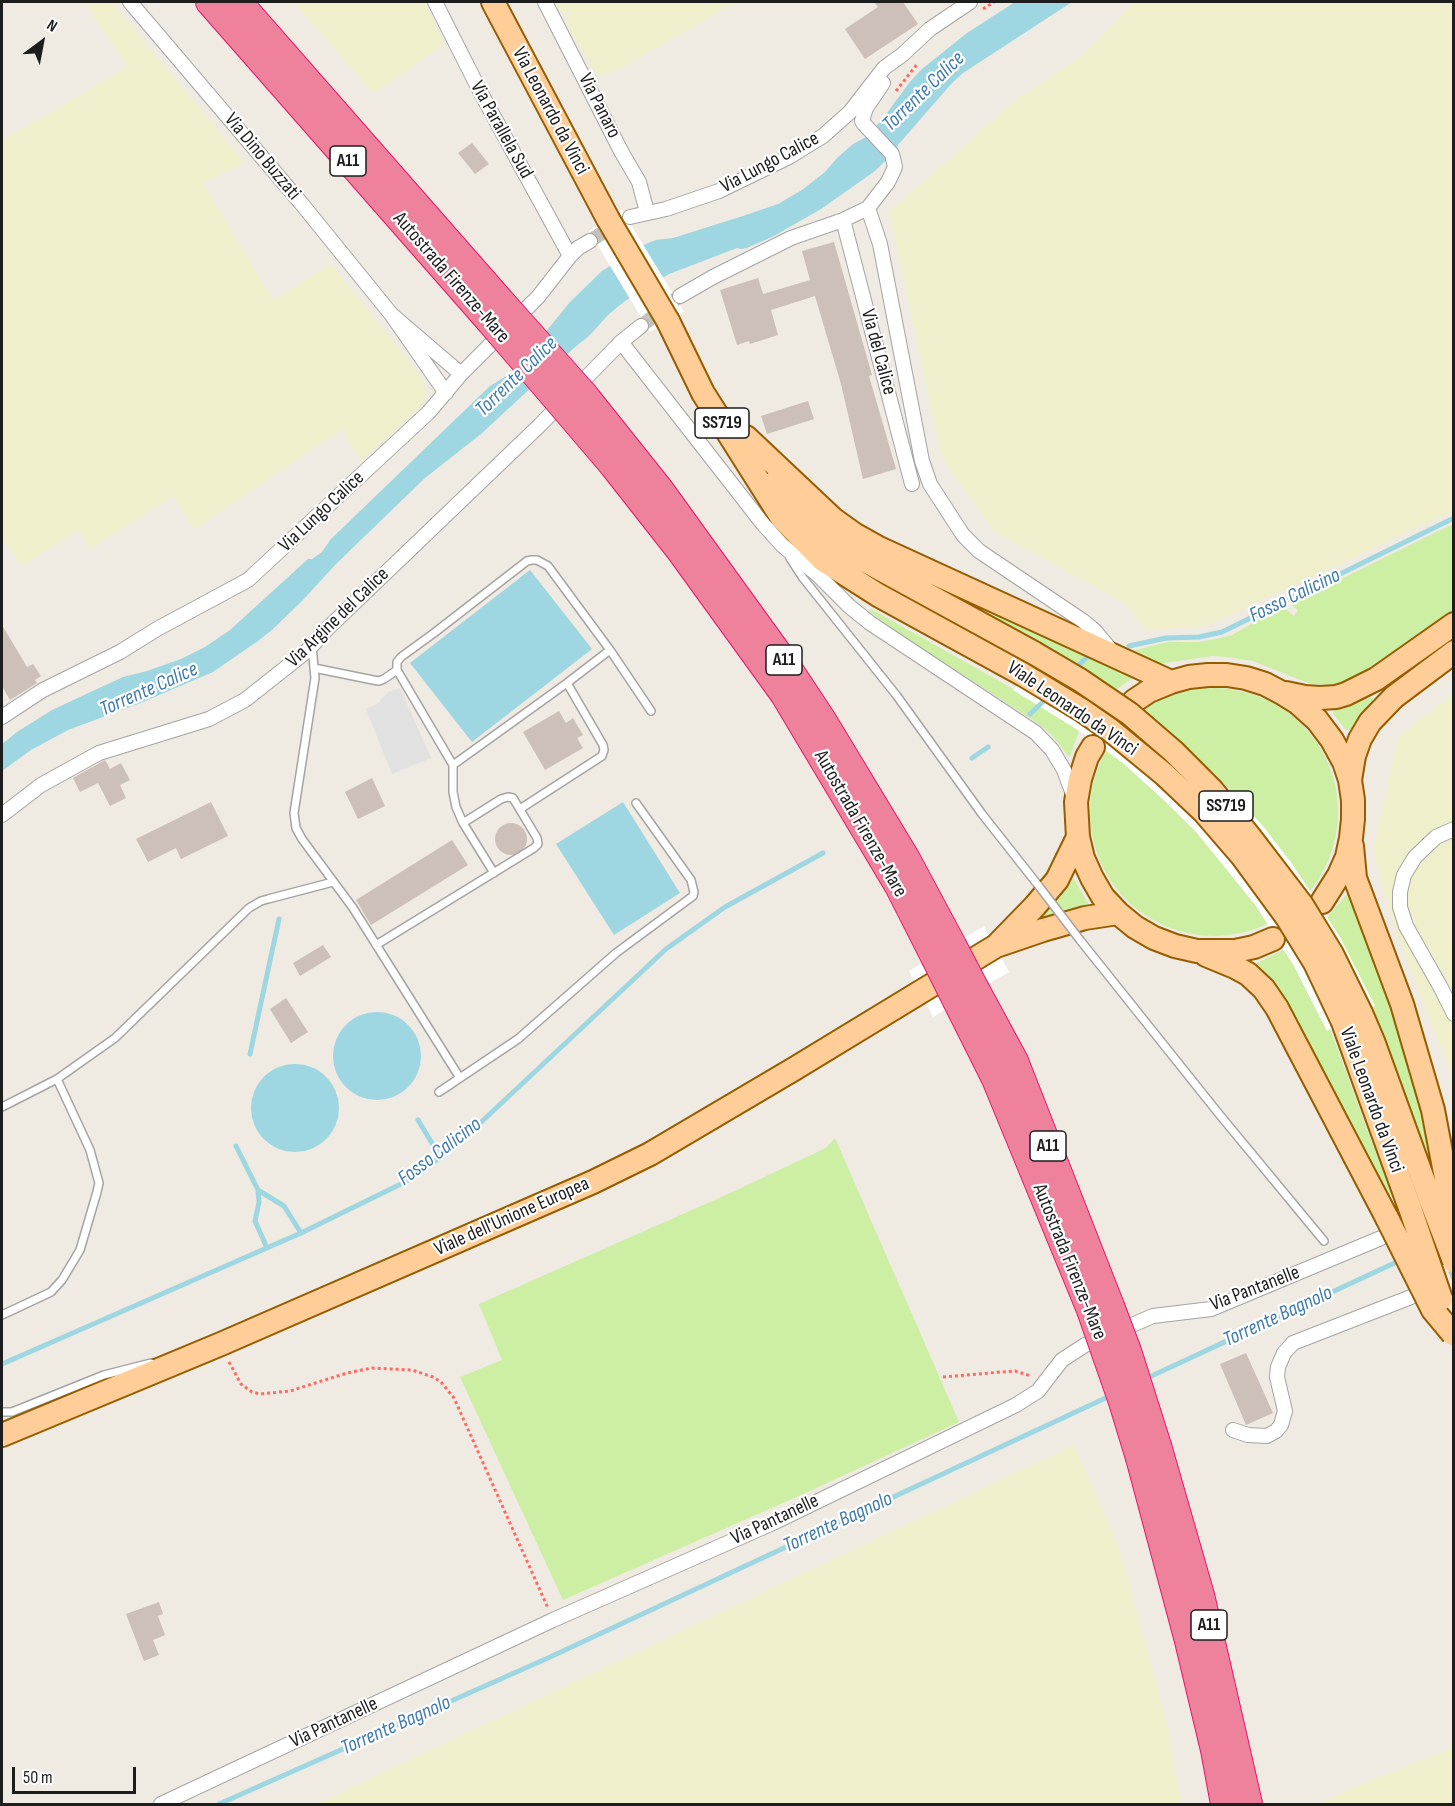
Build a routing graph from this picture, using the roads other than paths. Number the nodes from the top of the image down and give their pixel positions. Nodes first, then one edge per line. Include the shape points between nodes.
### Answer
1 (130, 2) edge
2 (209, 2) edge
3 (239, 2) edge
4 (435, 2) edge
5 (493, 2) edge
6 (546, 2) edge
7 (970, 2) edge
8 (502, 12) edge
9 (902, 56) junction
10 (868, 208) junction
11 (647, 212) junction
12 (619, 218) junction
13 (843, 220) junction
14 (590, 240) tunnel mouth
15 (570, 256) junction
16 (680, 296) tunnel mouth
17 (495, 311) junction
18 (391, 314) junction
19 (668, 323) junction
20 (641, 326) tunnel mouth
21 (621, 342) junction
22 (461, 374) junction
23 (446, 393) junction
24 (746, 437) junction
25 (912, 484) dead end
26 (782, 518) junction
27 (782, 545) junction
28 (818, 575) junction
29 (1454, 624) edge
30 (312, 645) junction
31 (610, 650) junction
32 (1454, 652) edge
33 (1119, 659) junction
34 (314, 668) junction
35 (397, 670) junction
36 (1171, 682) junction
37 (567, 683) junction
38 (1282, 693) junction
39 (1134, 701) dead end
40 (651, 711) dead end
41 (2, 716) edge
42 (1093, 747) dead end
43 (453, 765) junction
44 (1350, 780) junction
45 (1076, 802) junction
46 (636, 803) dead end
47 (520, 809) junction
48 (2, 815) edge
49 (463, 823) junction
50 (1454, 829) edge
51 (1078, 837) junction
52 (1351, 838) junction
53 (494, 873) junction
54 (333, 882) junction
55 (1322, 902) dead end
56 (1118, 913) junction
57 (1274, 939) dead end
58 (376, 945) junction
59 (996, 946) junction
60 (1197, 951) junction
61 (1454, 1014) edge
62 (1352, 1017) junction
63 (460, 1078) junction
64 (57, 1079) junction
65 (439, 1092) dead end
66 (2, 1107) edge
67 (1430, 1201) junction
68 (1454, 1223) edge
69 (1384, 1228) junction
70 (1324, 1241) dead end
71 (1454, 1261) edge
72 (1411, 1297) dead end
73 (2, 1315) edge
74 (1453, 1335) edge
75 (189, 1357) junction
76 (2, 1412) edge
77 (1233, 1430) dead end
78 (2, 1435) edge
79 (1149, 1453) junction
80 (160, 1804) edge
81 (1224, 1804) edge
82 (1249, 1804) edge

1 - 18 street, Via Dino Buzzati
2 - 17 highway, Autostrada Firenze-Mare / A11
3 - 17 highway, Autostrada Firenze-Mare / A11
4 - 15 street, Via Parallela Sud
5 - 8 main road, Via Leonardo da Vinci / SS719
6 - 11 street, Via Panaro via 639,182
7 - 9 street, Via Lungo Calice via 930,29
8 - 12 main road, Via Leonardo da Vinci / SS719
9 - 10 street via 866,108 862,121 895,161 894,172
9 - 11 street, Via Lungo Calice via 884,68 850,112 823,136 789,157 719,191
10 - 13 street
10 - 33 street via 880,244 922,461 930,484 963,535 979,551 1083,621
11 - 12 street, Via Lungo Calice
12 - 19 main road, Viale Leonardo da Vinci / SS719, bridge
13 - 16 street via 791,238
13 - 25 street, Via del Calice
14 - 15 street, Via Lungo Calice
15 - 22 street, Via Lungo Calice via 538,297
17 - 79 highway, Autostrada Firenze-Mare / A11, bridge via 576,403 660,489 782,658 907,859 943,951 967,997 1015,1061 1101,1308 1128,1351
18 - 22 street, Via Dino Buzzati
18 - 23 street, Via Dino Buzzati
19 - 24 main road, Viale Leonardo da Vinci / SS719
19 - 26 main road, Viale Leonardo da Vinci / SS719 via 703,393
20 - 21 street, Via Argine del Calice
21 - 27 street, Viale Leonardo da Vinci
21 - 30 street, Via Argine del Calice
22 - 23 street, Via Lungo Calice
23 - 41 street, Via Lungo Calice via 248,580
24 - 33 main road via 854,534
24 - 62 main road, Viale Leonardo da Vinci / SS719, bridge via 785,496 809,523 840,547 1089,685 1173,751 1212,790 1302,905 1332,954
26 - 28 main road
26 - 62 main road, Viale Leonardo da Vinci / SS719, bridge via 823,560 878,596 1083,711 1165,775 1249,864
27 - 28 street, Viale Leonardo da Vinci
27 - 70 lane, bridge via 803,578 1080,940
28 - 45 street, Viale Leonardo da Vinci via 870,623 1036,733 1064,770
29 - 38 main road via 1376,679 1346,694 1312,698
30 - 34 lane
30 - 48 street, Via Argine del Calice via 245,700 209,719 99,753 41,785
31 - 35 lane via 548,566 532,560 401,657
31 - 37 lane
31 - 40 lane
32 - 44 main road via 1394,697 1370,722 1354,756
33 - 36 main road
34 - 35 lane via 379,681
34 - 54 lane via 294,819 302,839
35 - 43 lane
36 - 38 main road via 1227,675 1246,678
36 - 39 main road
37 - 43 lane
37 - 47 lane via 603,745 602,756
38 - 44 main road via 1317,720 1332,740
42 - 45 main road
43 - 49 lane via 453,792
44 - 52 main road
45 - 51 main road
46 - 63 lane via 691,880 693,896 616,952 518,1039
47 - 49 lane via 508,797
47 - 53 lane via 538,844
49 - 53 lane
50 - 61 street via 1436,837 1415,857 1404,875 1400,892 1406,926
51 - 56 main road via 1092,878
51 - 59 main road, Viale dell'Unione Europea via 1056,880
52 - 55 main road via 1339,875
52 - 67 main road via 1355,878 1402,1004 1432,1110
53 - 58 lane
54 - 58 lane
54 - 64 lane via 261,901 249,908 115,1038
56 - 59 main road, Viale dell'Unione Europea via 1085,918
56 - 60 main road via 1155,938
57 - 60 main road via 1235,951
58 - 63 lane
59 - 75 main road, Viale dell'Unione Europea via 650,1154
60 - 69 main road via 1248,975 1277,1008
62 - 67 main road, Viale Leonardo da Vinci / SS719 via 1373,1041
63 - 65 lane
64 - 66 lane
64 - 73 lane via 90,1150 98,1192 80,1250 62,1280 51,1292
67 - 68 main road, bridge
67 - 71 main road, Viale Leonardo da Vinci / SS719, bridge
67 - 74 main road, Viale Leonardo da Vinci / SS719, bridge
69 - 74 main road, bridge via 1433,1310
69 - 80 street, Via Pantanelle via 1211,1309 1153,1316 1075,1351 1062,1360 1038,1391 1016,1405 775,1522 553,1620
72 - 77 street via 1293,1343 1278,1367 1285,1412 1281,1425 1267,1436 1258,1437
75 - 76 lane via 118,1370 19,1410
75 - 78 main road, Viale dell'Unione Europea
79 - 81 highway, Autostrada Firenze-Mare / A11
79 - 82 highway, Autostrada Firenze-Mare / A11 via 1201,1595

